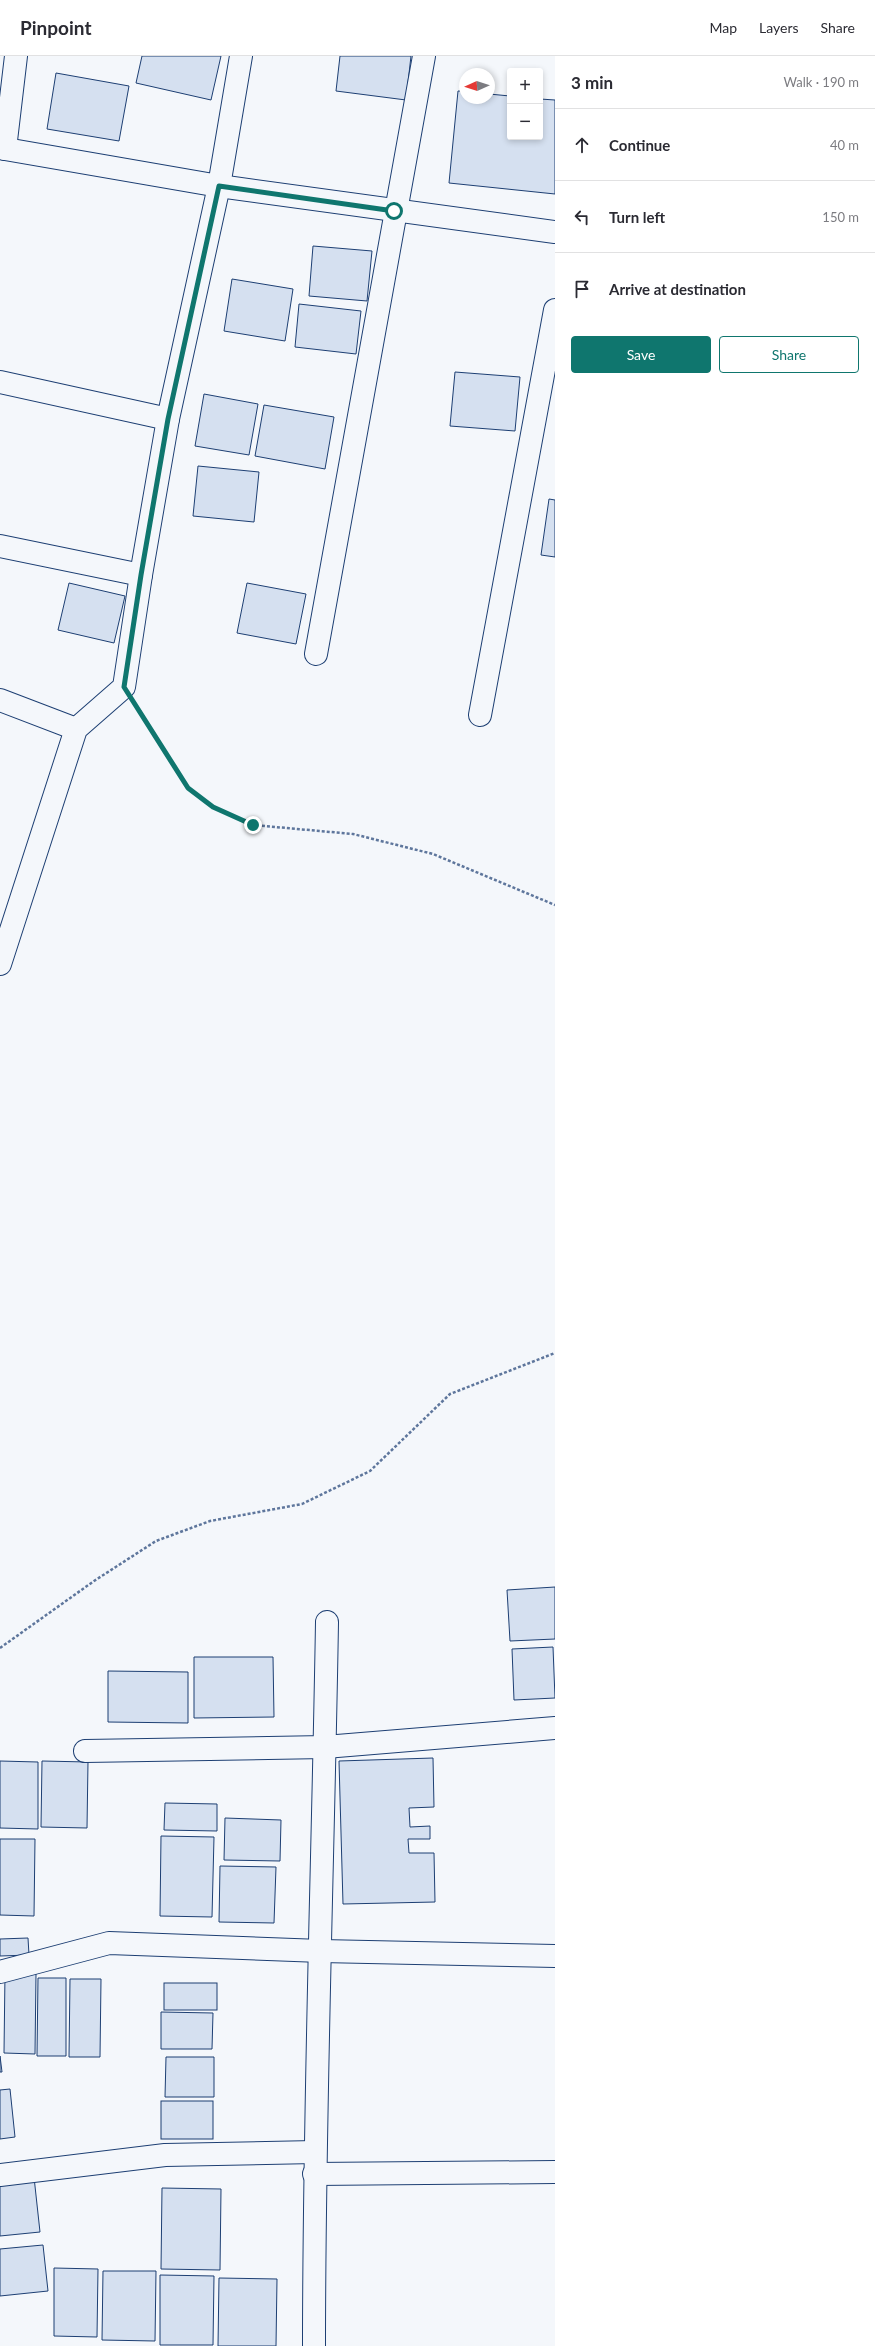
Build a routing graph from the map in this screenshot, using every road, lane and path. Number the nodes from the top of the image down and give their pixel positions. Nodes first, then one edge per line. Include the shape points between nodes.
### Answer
1 (16, 56) edge
2 (242, 56) edge
3 (424, 56) edge
4 (2, 148) edge
5 (219, 186) junction
6 (394, 211) junction
7 (555, 232) edge
8 (555, 310) edge
9 (0, 382) edge
10 (168, 419) junction
11 (0, 546) edge
12 (141, 575) junction
13 (316, 654) dead end
14 (124, 687) junction
15 (0, 700) edge
16 (480, 715) dead end
17 (76, 729) junction
18 (555, 905) edge
19 (0, 964) edge
20 (555, 1352) edge
21 (327, 1622) dead end
22 (0, 1648) edge
23 (555, 1728) edge
24 (325, 1747) junction
25 (85, 1751) dead end
26 (321, 1951) junction
27 (555, 1956) edge
28 (0, 1972) edge
29 (315, 2152) junction
30 (555, 2172) edge
31 (314, 2174) junction
32 (0, 2175) edge
33 (314, 2346) edge

1 - 4 street
2 - 5 street
3 - 6 street
4 - 5 street
5 - 6 street
5 - 10 street
6 - 7 street
6 - 13 street
8 - 16 street
9 - 10 street
10 - 12 street
11 - 12 street
12 - 14 street
14 - 17 street
14 - 18 path via 188,788 213,807 253,825 353,834 433,854
15 - 17 street
17 - 19 street
20 - 22 path via 450,1394 370,1471 302,1504 210,1522 156,1541 94,1581
21 - 24 street
23 - 24 street
24 - 25 street
24 - 26 street
26 - 27 street
26 - 28 street via 109,1943
26 - 29 street
29 - 31 street
29 - 32 street via 164,2155
30 - 31 street
31 - 33 street

